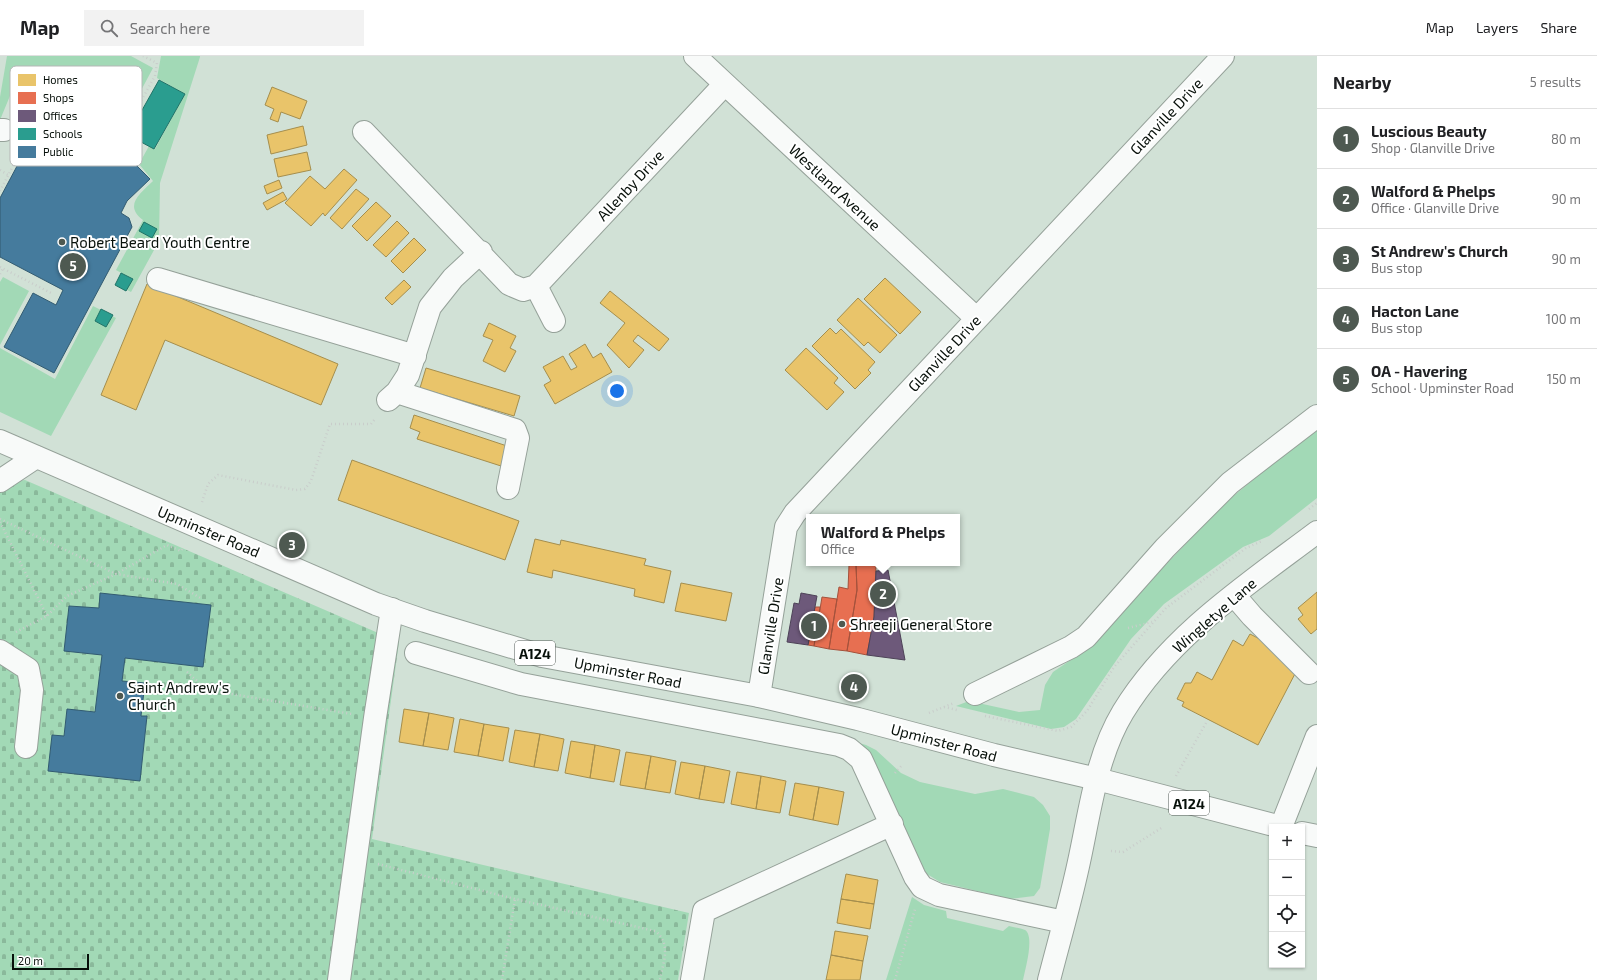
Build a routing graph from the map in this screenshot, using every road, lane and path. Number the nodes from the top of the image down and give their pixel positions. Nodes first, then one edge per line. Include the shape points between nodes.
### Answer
1 (143, 56) edge
2 (695, 56) edge
3 (1222, 56) edge
4 (724, 85) junction
5 (142, 102) edge
6 (10, 115) edge
7 (2, 130) edge
8 (364, 132) dead end
9 (13, 166) edge
10 (0, 170) edge
11 (8, 175) junction
12 (0, 191) edge
13 (481, 252) junction
14 (2, 267) edge
15 (0, 274) edge
16 (158, 279) dead end
17 (536, 286) junction
18 (53, 294) dead end
19 (976, 318) junction
20 (554, 321) dead end
21 (415, 356) junction
22 (392, 396) junction
23 (1317, 416) edge
24 (0, 441) edge
25 (36, 457) junction
26 (0, 481) edge
27 (508, 488) dead end
28 (1317, 503) edge
29 (1307, 510) dead end
30 (0, 520) edge
31 (193, 524) junction
32 (1317, 532) edge
33 (1263, 540) dead end
34 (116, 574) junction
35 (1234, 595) junction
36 (202, 598) dead end
37 (392, 609) junction
38 (48, 616) junction
39 (4, 642) edge
40 (416, 653) dead end
41 (187, 672) dead end
42 (1309, 673) dead end
43 (975, 694) joint
44 (759, 696) junction
45 (944, 707) junction
46 (959, 710) dead end
47 (981, 715) dead end
48 (375, 718) junction
49 (1206, 723) dead end
50 (891, 728) junction
51 (1317, 736) edge
52 (26, 747) dead end
53 (1175, 776) dead end
54 (1097, 779) junction
55 (892, 824) junction
56 (1270, 824) edge
57 (1282, 824) edge
58 (1164, 827) dead end
59 (1305, 833) edge
60 (1317, 836) edge
61 (1111, 850) dead end
62 (357, 858) junction
63 (922, 887) junction
64 (515, 899) junction
65 (1064, 922) junction
66 (339, 980) edge
67 (502, 980) edge
68 (660, 980) edge
69 (692, 980) edge
70 (895, 980) edge
71 (1049, 980) edge

1 - 5 path via 156,63 156,76
2 - 4 street, Westland Avenue
3 - 19 street, Glanville Drive
4 - 17 street, Allenby Drive
4 - 19 street, Westland Avenue
6 - 7 path
8 - 13 street
9 - 11 path
10 - 11 path
11 - 12 path
13 - 17 street via 509,284 523,290
13 - 21 street via 453,278 430,307
14 - 15 path
14 - 18 path
16 - 21 street
17 - 20 street
19 - 44 street, Glanville Drive via 795,513 786,527
21 - 22 street via 408,375
22 - 27 street via 515,430 518,438
22 - 31 path via 371,424 330,424 311,482 305,489 296,490 218,475 208,484
23 - 43 street via 1230,483 1165,548 1086,637 1071,648
24 - 25 street, Upminster Road / A124
25 - 26 street
25 - 31 street, Upminster Road / A124
28 - 29 path
30 - 34 path
30 - 38 path
31 - 34 path via 182,551 167,545
31 - 37 street, Upminster Road / A124
32 - 35 street, Wingletye Lane
33 - 47 path via 1246,548 1166,608 1118,662 1086,711 1071,727 1058,731 1048,730
34 - 36 path via 177,584
34 - 38 path via 67,596
35 - 42 street
35 - 54 street, Wingletye Lane via 1180,642 1149,678 1123,713 1110,740
37 - 44 street, Upminster Road / A124 via 542,656
37 - 48 street
38 - 39 path
39 - 52 street via 28,669 32,690
40 - 55 street via 521,684 839,745 861,759
41 - 48 path via 207,690
43 - 45 path
44 - 50 street, Upminster Road / A124
45 - 46 path
45 - 50 path
48 - 62 street
49 - 53 path
50 - 54 street, Upminster Road / A124
51 - 57 street
54 - 56 street, Upminster Road / A124
54 - 65 street, Wingletye Lane
55 - 63 street via 915,877
55 - 69 street via 704,911
58 - 61 path via 1123,852
59 - 60 street
62 - 64 path
62 - 66 street
63 - 65 street via 939,895
63 - 70 path
64 - 67 path
64 - 68 path via 655,931 662,936 666,945
65 - 71 street, Wingletye Lane

